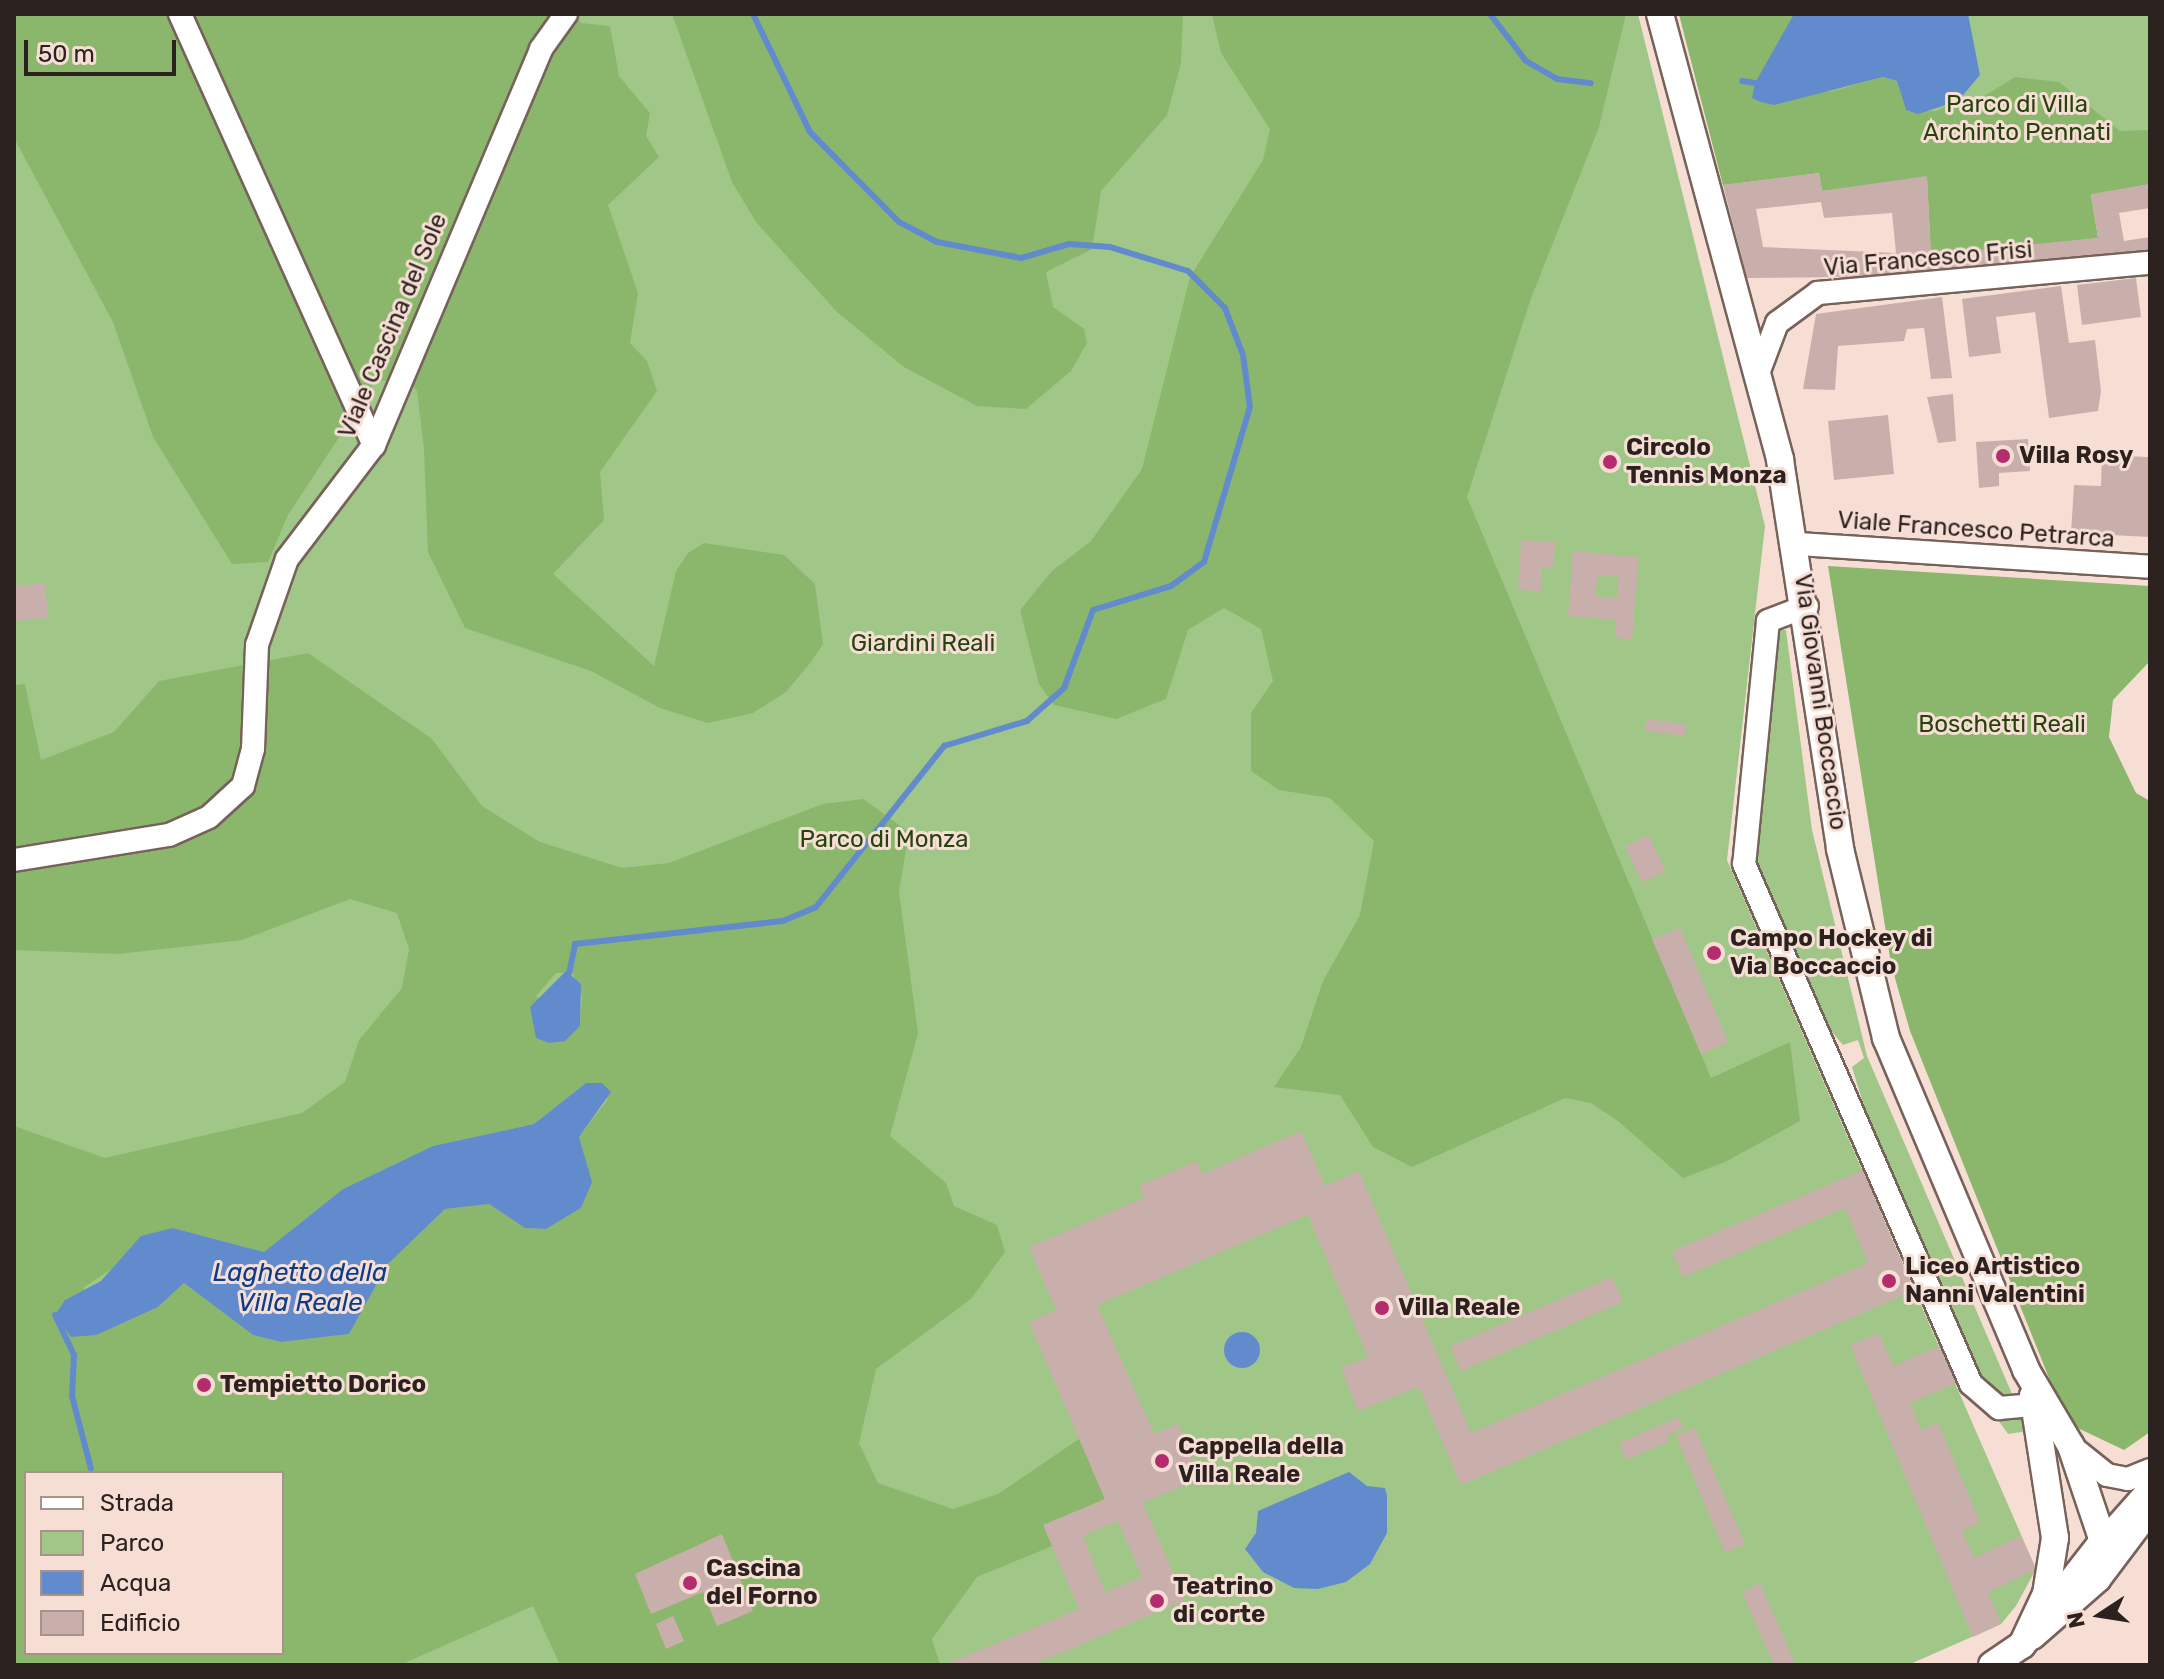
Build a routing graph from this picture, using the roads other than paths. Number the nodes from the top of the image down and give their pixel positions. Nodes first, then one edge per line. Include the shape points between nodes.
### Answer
1 (180, 14) edge
2 (566, 14) edge
3 (1661, 15) edge
4 (2150, 263) edge
5 (1757, 376) junction
6 (374, 445) junction
7 (1798, 544) junction
8 (2150, 567) edge
9 (1807, 606) junction
10 (14, 860) edge
11 (2026, 1370) junction
12 (2035, 1405) junction
13 (2071, 1446) junction
14 (2150, 1470) edge
15 (2048, 1472) junction
16 (2150, 1488) edge
17 (2150, 1512) edge
18 (2103, 1541) junction
19 (2022, 1645) junction
20 (1992, 1665) edge

1 - 6 street
2 - 6 street, Viale Cascina del Sole via 541,49
3 - 5 main road, Via Giovanni Boccaccio
4 - 5 street, Via Francesco Frisi via 1818,293 1777,323
5 - 7 main road, Via Giovanni Boccaccio
6 - 10 street, Viale Cascina del Sole via 287,559 257,645 253,749 243,786 209,817 169,835
7 - 8 street, Viale Francesco Petrarca
7 - 9 main road, Via Giovanni Boccaccio
9 - 11 main road, Via Giovanni Boccaccio via 1840,849 1864,960 1902,1080
9 - 12 street via 1768,621 1744,864 1977,1395 1999,1408
11 - 12 main road, Via Giovanni Boccaccio
11 - 13 main road, Via Giovanni Boccaccio
12 - 15 main road, Via Giovanni Boccaccio
13 - 14 street, Via Giovanni Boccaccio via 2107,1475 2128,1479
13 - 18 main road, Via Giovanni Boccaccio
15 - 18 main road
15 - 19 main road, Via Giovanni Boccaccio via 2053,1562 2040,1614
16 - 18 street
17 - 19 street via 2099,1580
18 - 19 main road
19 - 20 main road

